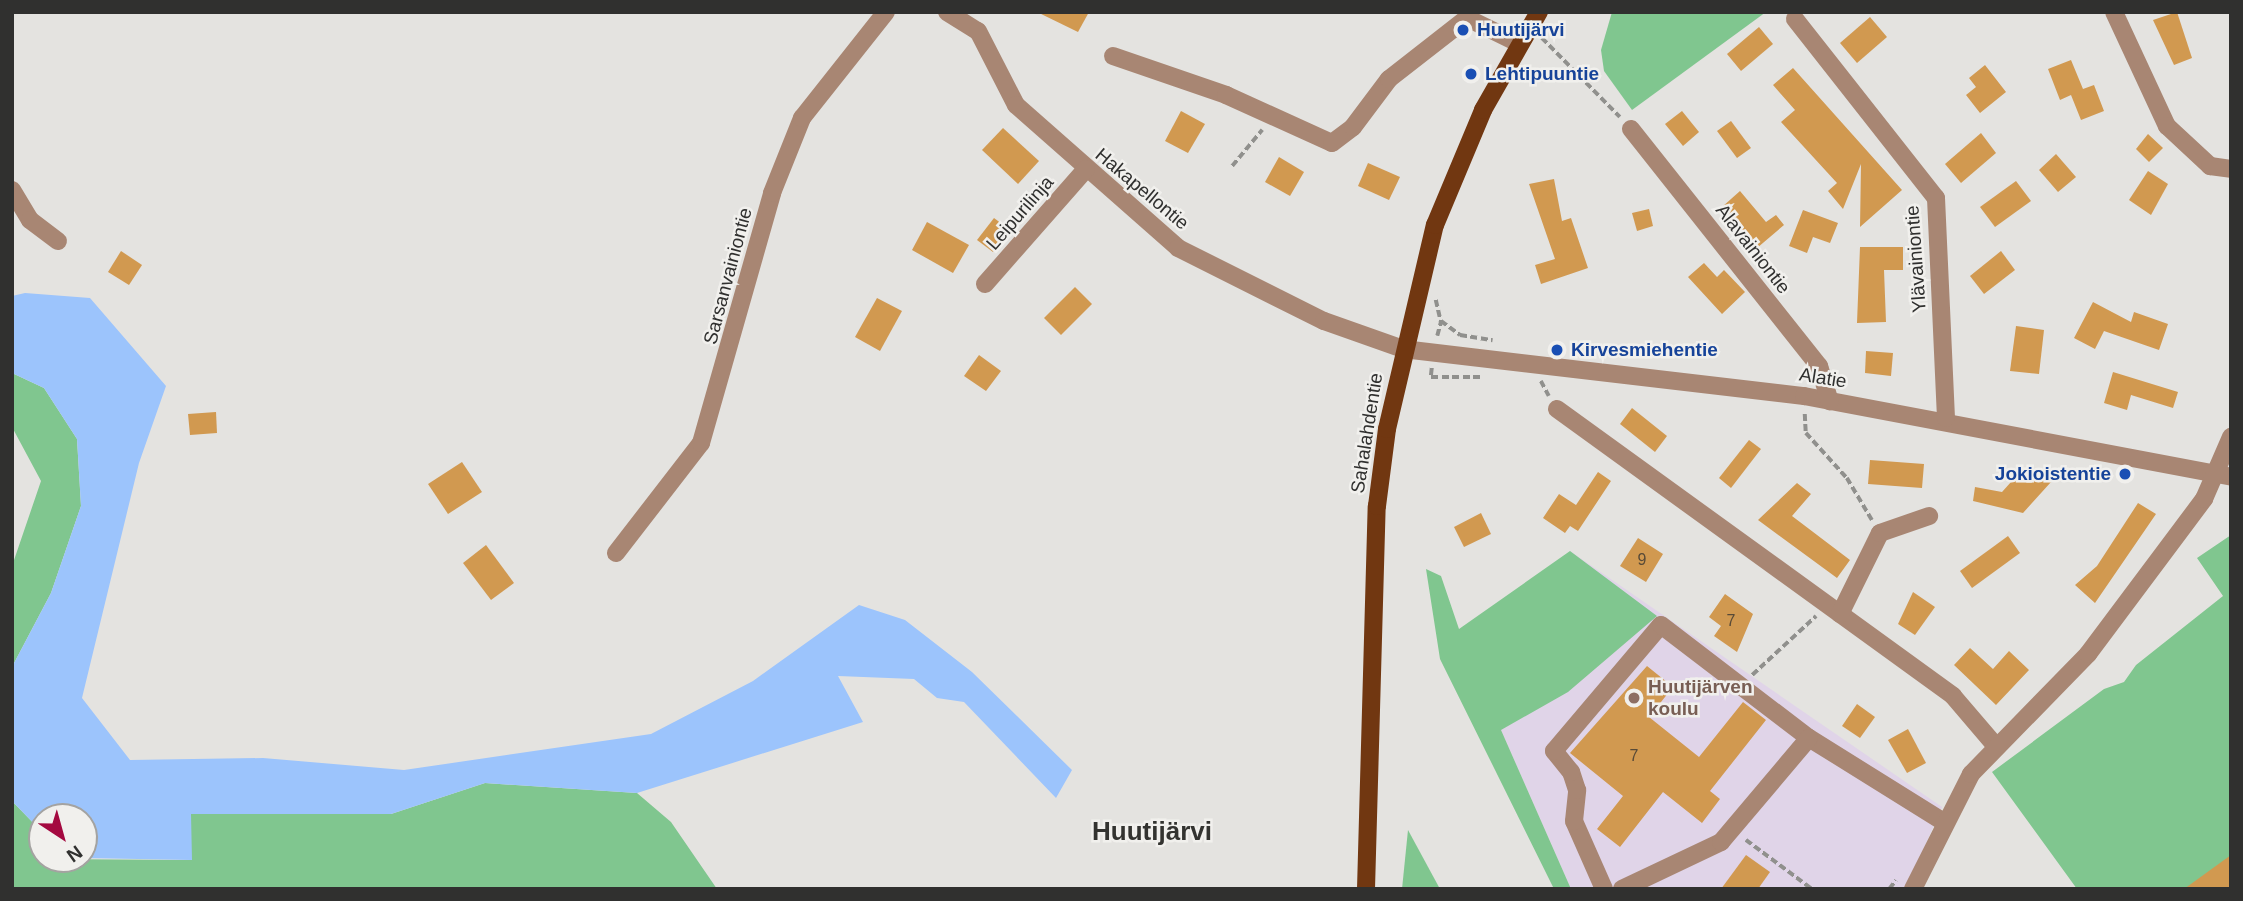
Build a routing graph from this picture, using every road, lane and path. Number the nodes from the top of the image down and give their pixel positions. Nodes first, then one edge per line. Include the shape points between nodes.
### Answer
1 (886, 12) edge
2 (947, 12) edge
3 (2114, 12) edge
4 (1795, 19) dead end
5 (1534, 20) edge
6 (1520, 44) junction
7 (1113, 56) dead end
8 (1273, 117) junction
9 (1631, 129) joint
10 (1232, 166) dead end
11 (1086, 169) junction
12 (2231, 169) edge
13 (12, 190) edge
14 (58, 241) dead end
15 (985, 284) dead end
16 (1403, 349) junction
17 (1804, 396) junction
18 (1830, 401) junction
19 (1557, 409) dead end
20 (1946, 418) junction
21 (2231, 437) edge
22 (2223, 476) edge
23 (1929, 516) dead end
24 (1880, 533) junction
25 (616, 553) dead end
26 (1834, 610) junction
27 (1741, 686) junction
28 (1809, 738) junction
29 (1994, 744) junction
30 (1944, 822) junction
31 (1732, 830) junction
32 (1366, 889) edge
33 (1604, 889) edge
34 (1622, 889) edge
35 (1812, 889) edge
36 (1913, 889) edge

1 - 25 street, Sarsanvainiontie via 802,118 772,193 701,443
2 - 11 street, Hakapellontie via 978,31 1016,105
3 - 12 street via 2167,126 2210,166
4 - 20 street, Ylävainiontie via 1936,198
5 - 6 main road, Sahalahdentie
5 - 9 path
6 - 8 street via 1466,18 1389,79 1353,127 1332,143
6 - 16 main road, Sahalahdentie via 1483,110 1435,225
7 - 8 street
8 - 10 path
9 - 18 street, Alavainiontie via 1819,366
11 - 15 street, Leipurilinja
11 - 16 street, Hakapellontie via 1178,247 1324,321
13 - 14 street via 30,220
16 - 17 street, Alatie
16 - 32 main road, Sahalahdentie via 1377,506
17 - 18 street, Alatie
17 - 24 path via 1806,433 1847,478
18 - 20 street, Alatie
19 - 26 street
20 - 22 street, Alatie
21 - 22 street
22 - 29 street via 2088,654
23 - 24 street
24 - 26 street
26 - 27 path
26 - 29 street via 1953,696
27 - 28 street
27 - 33 street via 1661,625 1554,751 1571,772 1577,790 1574,821
28 - 30 street
28 - 31 street
29 - 30 street
30 - 36 street
31 - 34 street via 1721,842
31 - 35 path

